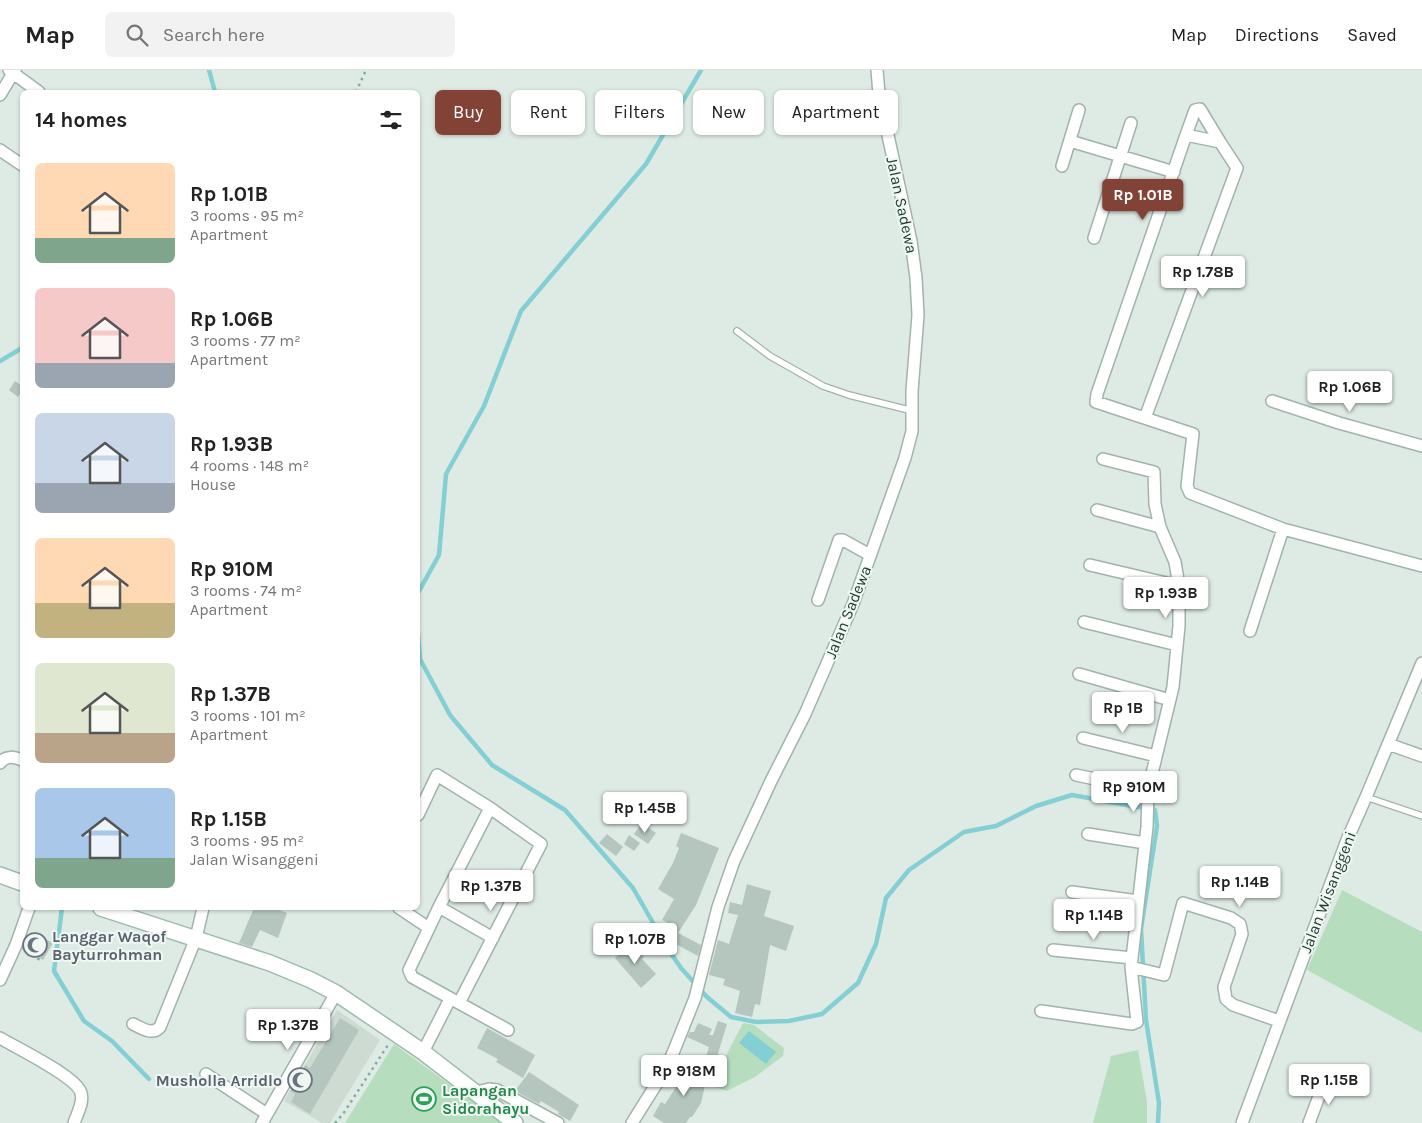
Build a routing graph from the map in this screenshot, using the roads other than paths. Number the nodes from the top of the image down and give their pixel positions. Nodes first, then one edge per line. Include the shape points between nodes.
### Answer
1 (877, 70) edge
2 (12, 71) edge
3 (36, 90) edge
4 (0, 95) edge
5 (1079, 110) dead end
6 (1131, 124) dead end
7 (1186, 135) junction
8 (1070, 141) junction
9 (1220, 142) junction
10 (0, 150) edge
11 (1121, 156) junction
12 (20, 164) edge
13 (1062, 166) dead end
14 (1174, 172) junction
15 (1094, 238) dead end
16 (737, 332) dead end
17 (1272, 401) dead end
18 (913, 411) junction
19 (1145, 418) junction
20 (1422, 446) edge
21 (1102, 459) dead end
22 (1097, 510) dead end
23 (1160, 527) junction
24 (1283, 529) junction
25 (870, 555) junction
26 (1090, 565) dead end
27 (1422, 566) edge
28 (1179, 586) junction
29 (818, 600) dead end
30 (1084, 622) dead end
31 (1250, 631) dead end
32 (1177, 645) junction
33 (1422, 663) edge
34 (1079, 674) dead end
35 (1170, 700) junction
36 (1083, 738) dead end
37 (1388, 744) junction
38 (1156, 756) junction
39 (1422, 756) edge
40 (20, 760) edge
41 (0, 763) edge
42 (1076, 775) dead end
43 (1148, 795) junction
44 (1366, 797) junction
45 (490, 808) junction
46 (420, 810) edge
47 (1422, 816) edge
48 (1088, 834) dead end
49 (1145, 843) junction
50 (0, 875) edge
51 (20, 882) edge
52 (1072, 892) dead end
53 (1138, 902) junction
54 (439, 908) junction
55 (28, 910) edge
56 (107, 910) edge
57 (203, 910) edge
58 (402, 910) edge
59 (429, 928) junction
60 (196, 938) junction
61 (493, 938) junction
62 (1053, 950) dead end
63 (1134, 965) junction
64 (0, 980) edge
65 (336, 993) junction
66 (454, 1001) junction
67 (1040, 1011) dead end
68 (1279, 1021) junction
69 (133, 1024) dead end
70 (508, 1030) dead end
71 (0, 1038) edge
72 (423, 1052) junction
73 (206, 1074) dead end
74 (1325, 1080) dead end
75 (477, 1092) junction
76 (265, 1120) edge
77 (74, 1123) edge
78 (515, 1123) edge
79 (558, 1123) edge
80 (632, 1123) edge
81 (1242, 1123) edge
82 (1308, 1123) edge

1 - 18 street, Jalan Sadewa via 916,278 918,315
2 - 3 street
2 - 4 street
5 - 8 street
6 - 11 street
7 - 9 street
7 - 9 street via 1196,110 1200,109
7 - 14 street
8 - 11 street
8 - 13 street
9 - 19 street via 1237,168
10 - 12 street
11 - 14 street
11 - 15 street
14 - 19 street via 1096,402
16 - 18 lane via 770,356 822,386
17 - 20 street via 1339,424
18 - 25 street, Jalan Sadewa via 905,458
19 - 24 street via 1193,434 1187,486 1190,493
21 - 23 street via 1154,472
22 - 23 street
23 - 28 street via 1175,562
24 - 27 street
24 - 31 street
25 - 29 street via 840,540
25 - 80 street, Jalan Sadewa via 853,604 805,714 734,861 718,907 695,998 667,1067
26 - 28 street
28 - 32 street
30 - 32 street
32 - 35 street
33 - 37 street, Jalan Wisanggeni
34 - 35 street
35 - 38 street
36 - 38 street
37 - 39 street
37 - 44 street, Jalan Wisanggeni
38 - 43 street
40 - 41 street via 10,757
42 - 43 street
43 - 49 street
44 - 47 lane
44 - 68 street, Jalan Wisanggeni
45 - 46 street via 438,776
45 - 54 street
45 - 61 street via 541,844
48 - 49 street
49 - 53 street
50 - 51 main road
52 - 53 street
53 - 63 street
54 - 59 street
54 - 61 street
55 - 64 street
56 - 60 main road
57 - 60 street
58 - 59 street
59 - 66 street via 409,970 412,977
60 - 65 main road via 270,963
60 - 69 street via 160,1027 152,1032
61 - 66 street
62 - 63 street
63 - 67 street via 1137,1022 1132,1024
63 - 68 street via 1164,976 1183,903 1231,918 1240,924 1242,934 1224,987 1226,999 1233,1005
65 - 72 main road
65 - 76 street
66 - 70 street
66 - 72 street
68 - 81 street, Jalan Wisanggeni
71 - 77 street via 77,1085 82,1094 82,1104
72 - 75 main road
73 - 76 street
74 - 82 street
75 - 78 main road
75 - 79 street via 497,1090

